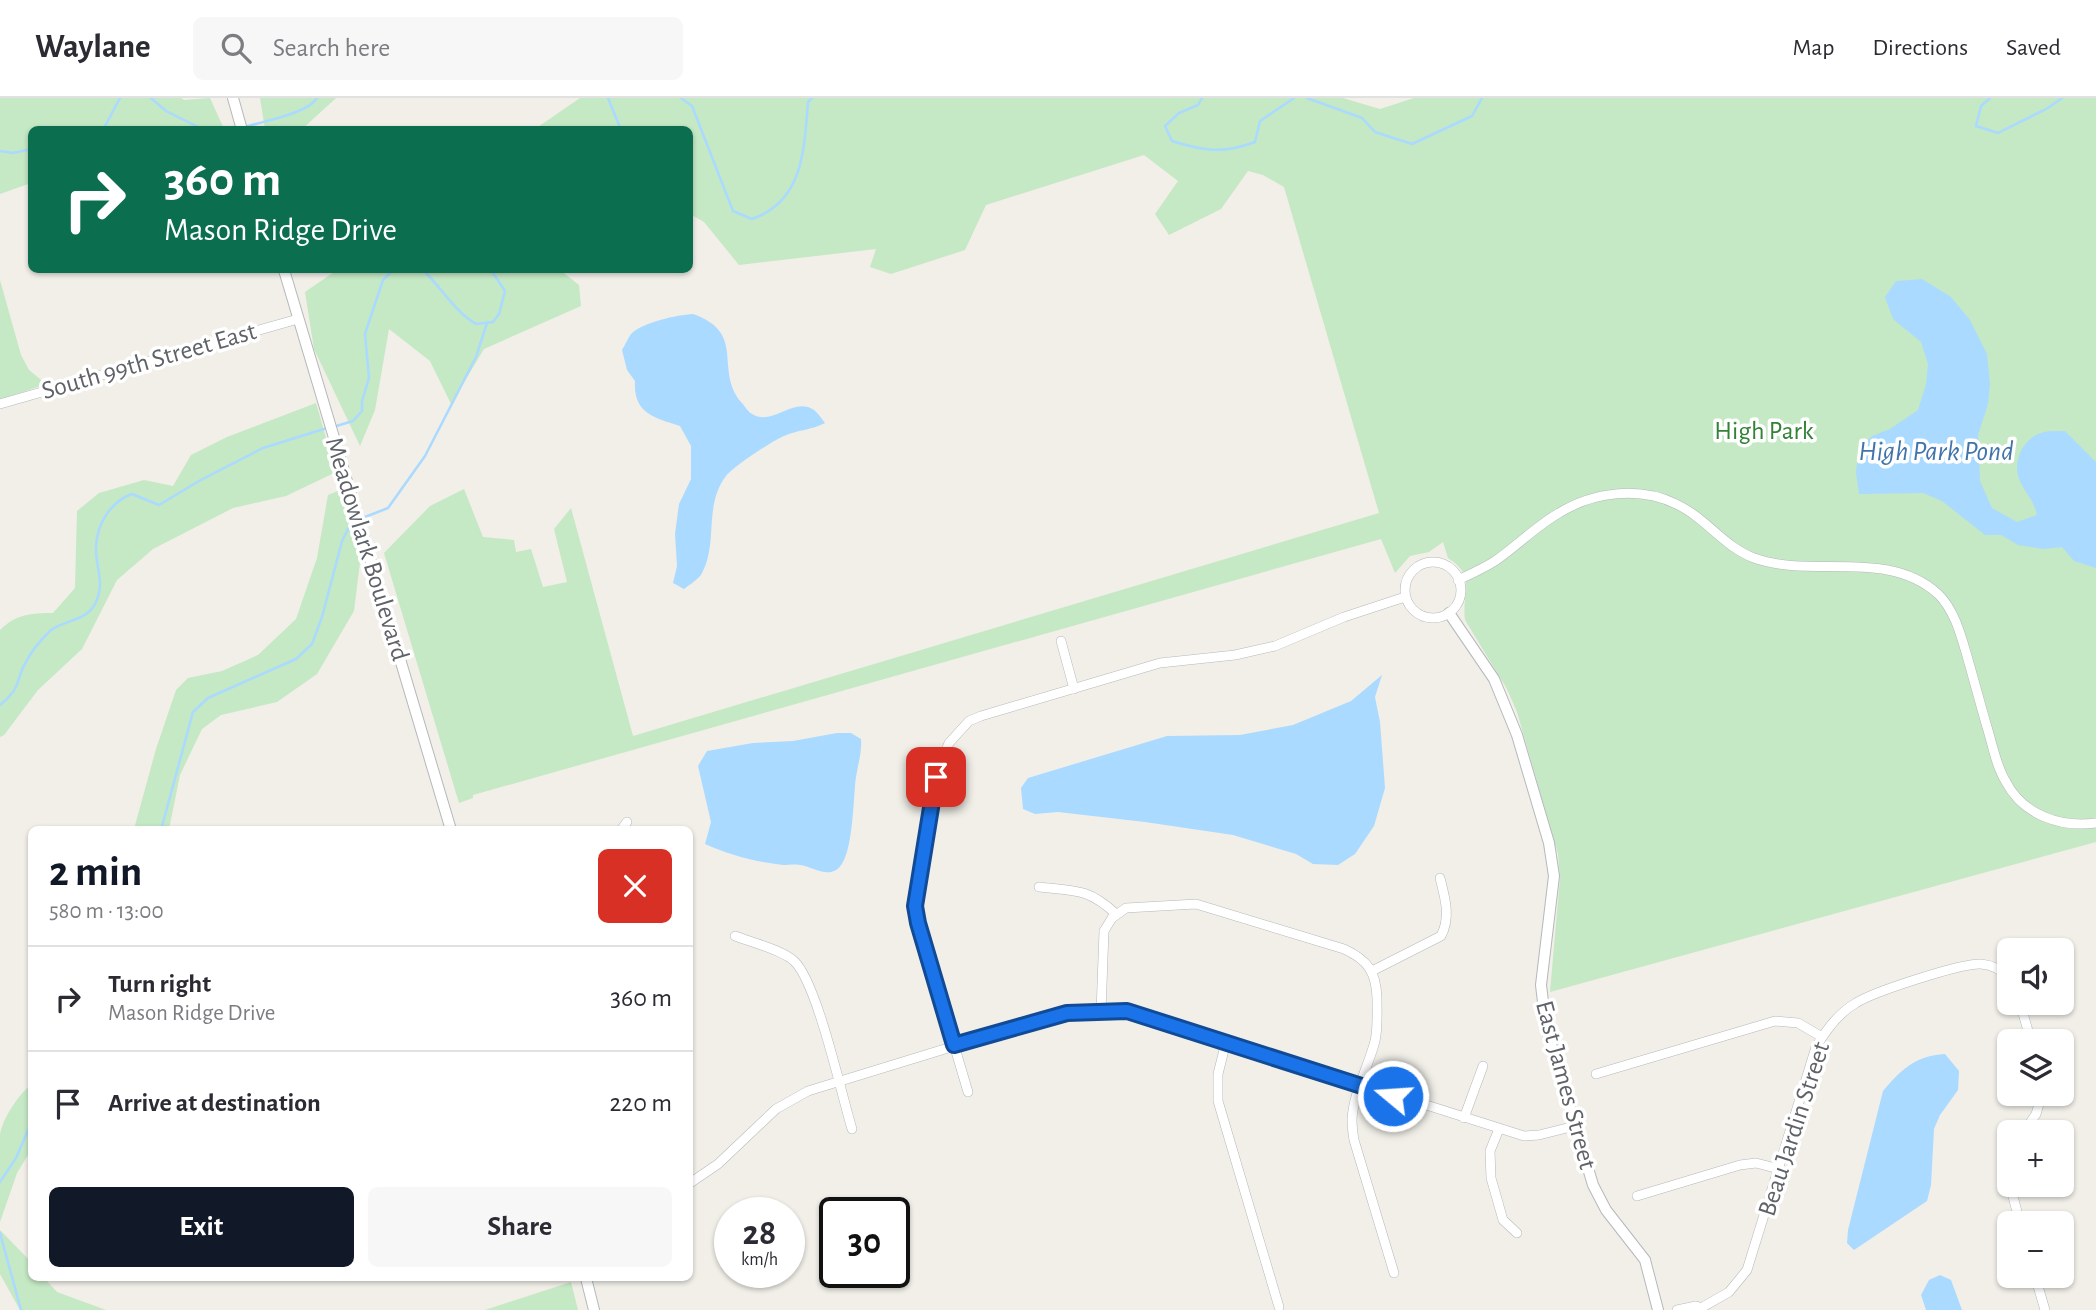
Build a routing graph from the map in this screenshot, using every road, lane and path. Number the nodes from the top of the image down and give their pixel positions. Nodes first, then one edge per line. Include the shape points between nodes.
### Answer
1 (234, 103) edge
2 (241, 126) edge
3 (285, 273) edge
4 (298, 319) junction
5 (0, 404) edge
6 (1458, 580) junction
7 (1405, 597) junction
8 (1449, 613) junction
9 (1061, 641) dead end
10 (1074, 689) junction
11 (2096, 823) edge
12 (450, 826) edge
13 (1440, 878) dead end
14 (1039, 887) dead end
15 (1116, 914) junction
16 (735, 936) dead end
17 (1997, 969) edge
18 (1372, 971) junction
19 (1101, 1012) junction
20 (1822, 1037) junction
21 (1226, 1042) junction
22 (954, 1045) junction
23 (1483, 1066) dead end
24 (1596, 1074) dead end
25 (838, 1081) junction
26 (1359, 1084) junction
27 (968, 1092) dead end
28 (1464, 1118) junction
29 (1575, 1126) junction
30 (852, 1129) dead end
31 (1499, 1129) junction
32 (1779, 1169) junction
33 (693, 1181) edge
34 (1637, 1196) dead end
35 (1517, 1233) dead end
36 (1394, 1273) dead end
37 (587, 1281) edge
38 (2039, 1288) edge
39 (1279, 1307) dead end
40 (1701, 1309) edge
41 (594, 1310) edge
42 (1658, 1310) edge
43 (1677, 1310) edge
44 (2045, 1310) edge

1 - 2 street
3 - 4 street, Meadowlark Boulevard
4 - 5 street, South 99th Street East
4 - 12 street, Meadowlark Boulevard
6 - 7 street via 1443,564 1423,564 1408,579
6 - 8 street via 1460,597
6 - 11 street via 1497,559 1559,513 1591,499 1626,493 1677,504 1737,550 1755,558 1791,565 1867,568 1912,578 1940,596 1956,625 2008,786 2045,819
7 - 8 street via 1423,616
7 - 10 street via 1275,646 1226,657 1160,663
8 - 29 street, East James Street via 1494,679 1511,716 1549,844 1554,876 1541,999
9 - 10 street
10 - 22 street via 970,721 949,743 936,777 915,906
13 - 18 street via 1447,919 1441,936
14 - 15 street via 1084,892
15 - 18 street via 1136,906 1196,904 1344,949 1364,960
15 - 19 street via 1103,937
16 - 25 street via 789,957 804,973
17 - 20 street, Beau Jardin Street via 1969,965 1878,992 1845,1010
18 - 26 street via 1377,1030
19 - 21 street via 1127,1011
19 - 22 street via 1049,1017
20 - 24 street via 1798,1023 1775,1021
20 - 32 street, Beau Jardin Street
21 - 26 street
21 - 39 street via 1218,1074 1218,1101
22 - 25 street
22 - 27 street
23 - 28 street
25 - 30 street
25 - 33 street via 807,1091 776,1109 718,1164
26 - 28 street
26 - 36 street via 1352,1120 1354,1140
28 - 31 street
29 - 31 street via 1524,1136
29 - 42 street, East James Street via 1599,1198 1644,1260
31 - 35 street via 1490,1151 1492,1178 1503,1220
32 - 34 street via 1740,1165
32 - 40 street, Beau Jardin Street via 1747,1270 1729,1292
37 - 41 street
38 - 44 street
40 - 43 street

